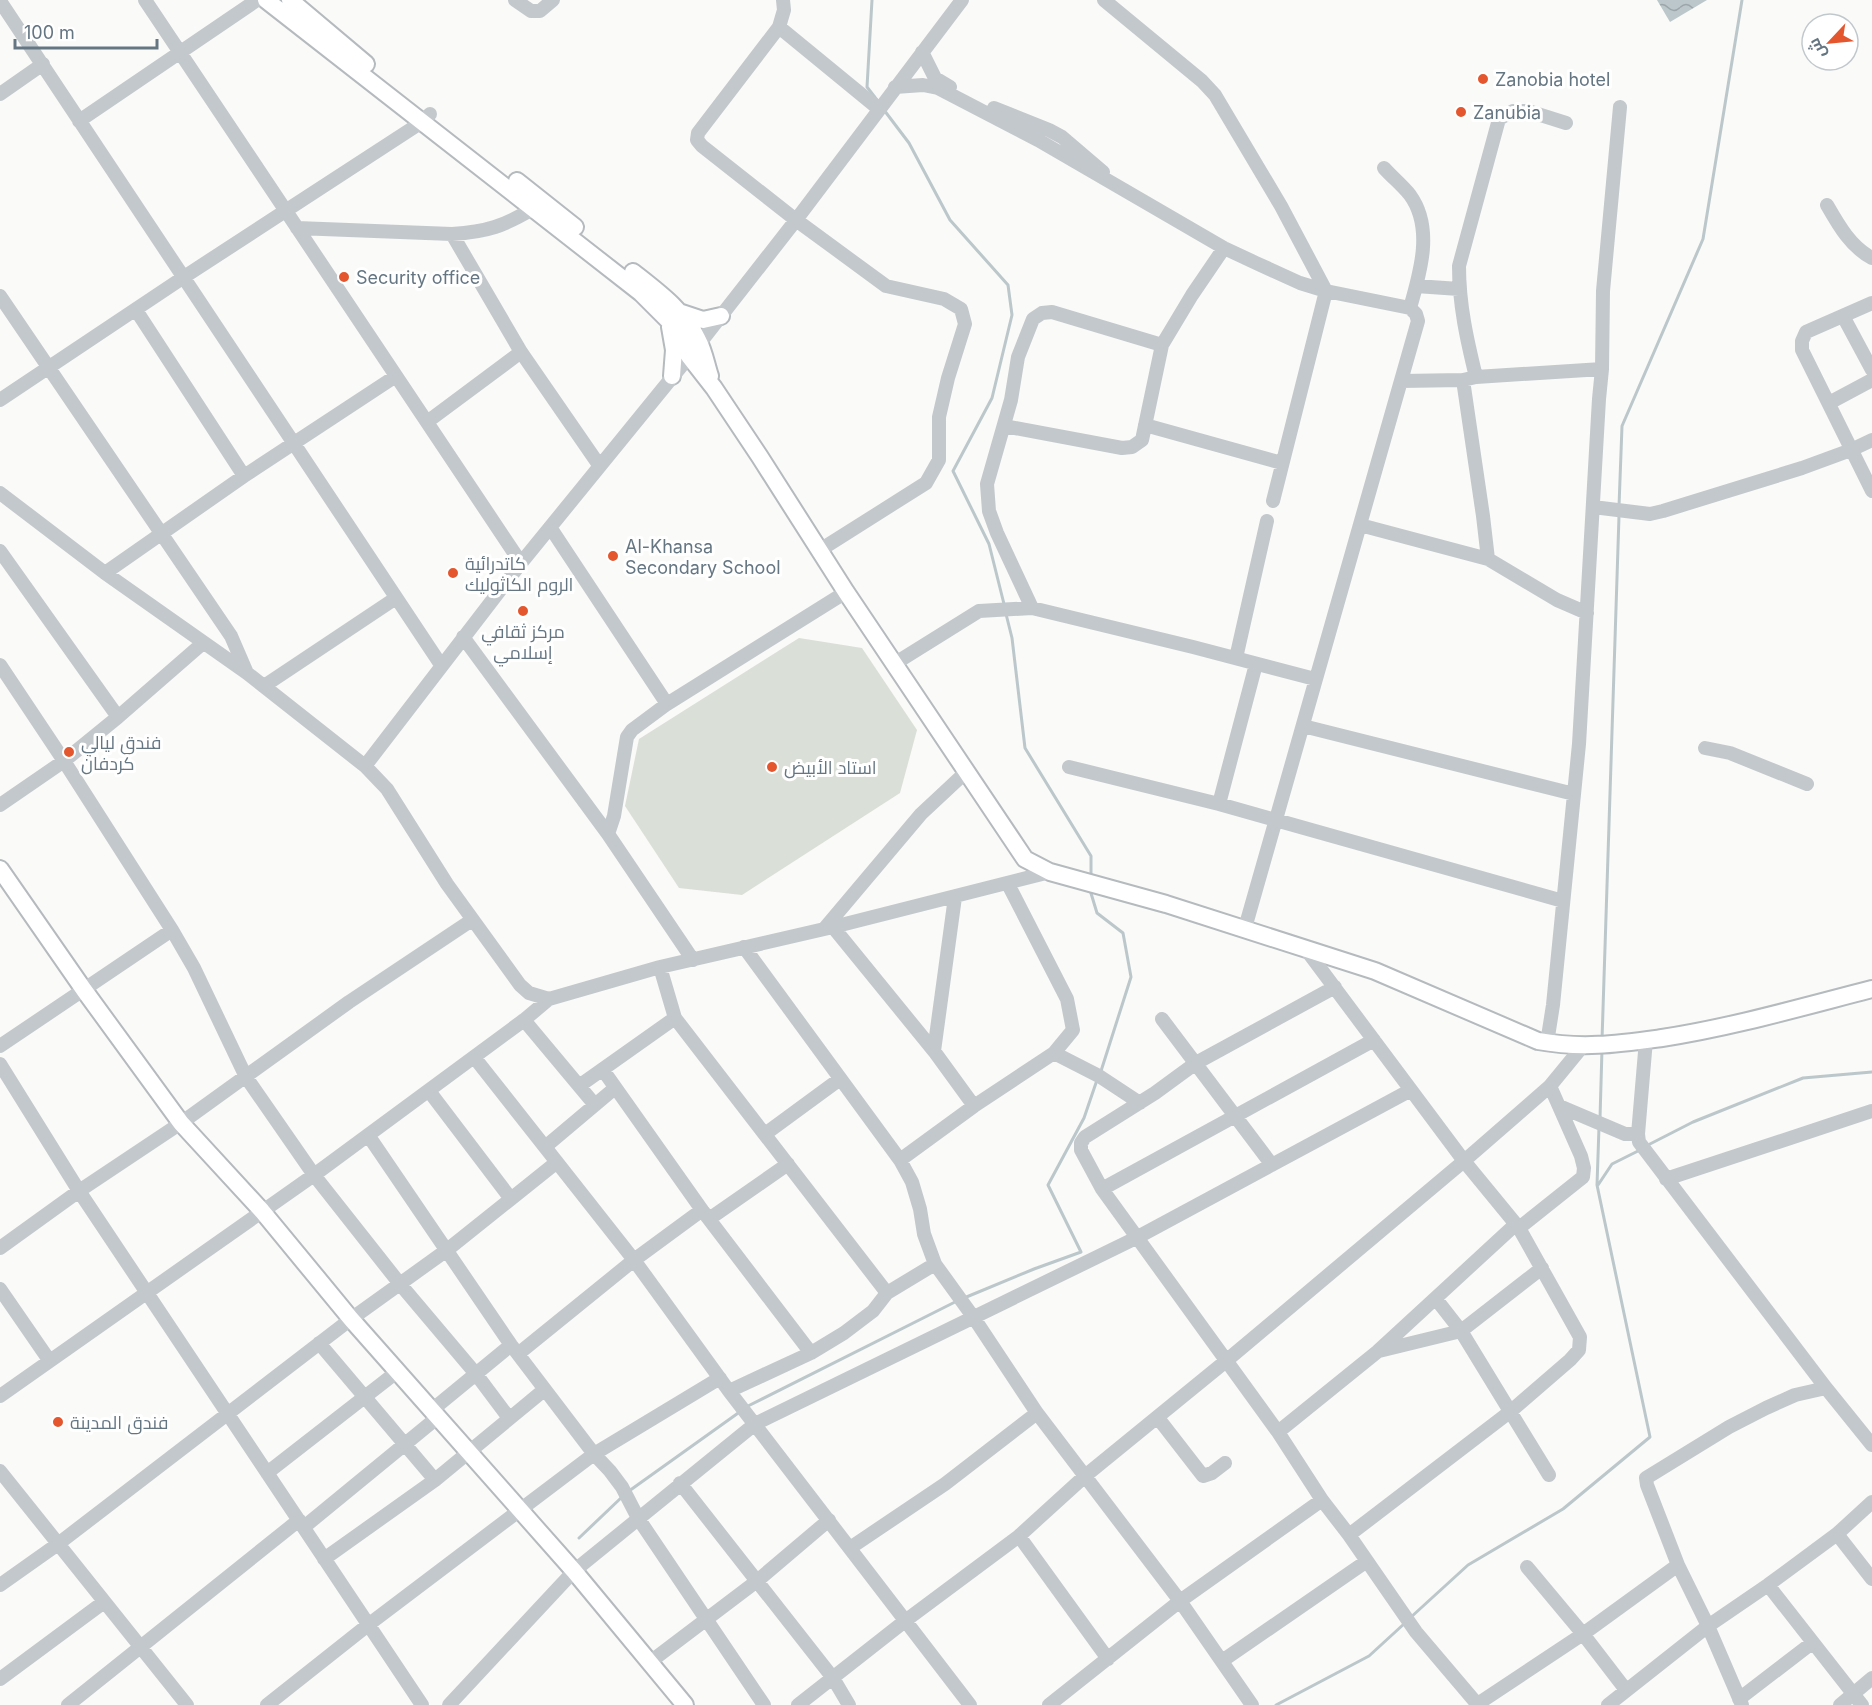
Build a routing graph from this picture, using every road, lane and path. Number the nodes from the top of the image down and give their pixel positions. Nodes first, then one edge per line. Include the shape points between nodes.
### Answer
1 (145, 0) edge
2 (257, 0) edge
3 (266, 0) edge
4 (290, 0) edge
5 (515, 0) edge
6 (553, 0) edge
7 (783, 0) edge
8 (962, 0) edge
9 (1104, 0) edge
10 (0, 1) edge
11 (779, 27) junction
12 (180, 52) junction
13 (922, 52) junction
14 (43, 64) junction
15 (895, 87) junction
16 (0, 94) edge
17 (1620, 107) dead end
18 (879, 110) junction
19 (426, 118) junction
20 (80, 121) junction
21 (1566, 123) dead end
22 (1384, 168) dead end
23 (1120, 188) junction
24 (1827, 205) dead end
25 (534, 208) junction
26 (286, 212) junction
27 (796, 220) junction
28 (297, 228) junction
29 (452, 234) junction
30 (1224, 248) junction
31 (1872, 258) edge
32 (184, 278) junction
33 (1416, 286) junction
34 (1459, 289) junction
35 (1326, 291) junction
36 (0, 296) edge
37 (1872, 303) edge
38 (1410, 308) junction
39 (136, 310) junction
40 (674, 316) junction
41 (721, 316) junction
42 (1843, 316) junction
43 (700, 342) junction
44 (1162, 345) junction
45 (521, 352) junction
46 (689, 356) junction
47 (50, 367) junction
48 (1602, 369) junction
49 (1872, 370) edge
50 (396, 376) junction
51 (672, 376) junction
52 (1469, 378) junction
53 (1872, 380) edge
54 (1401, 381) junction
55 (714, 388) junction
56 (0, 400) edge
57 (1829, 403) junction
58 (427, 422) junction
59 (1145, 425) junction
60 (1004, 426) junction
61 (1872, 440) edge
62 (295, 442) junction
63 (1851, 450) junction
64 (1282, 463) junction
65 (599, 465) junction
66 (244, 476) junction
67 (1872, 490) edge
68 (0, 493) edge
69 (1273, 501) dead end
70 (1593, 507) junction
71 (1268, 521) dead end
72 (1360, 525) junction
73 (550, 527) junction
74 (161, 532) junction
75 (820, 550) junction
76 (0, 551) edge
77 (1488, 559) junction
78 (521, 563) junction
79 (105, 573) junction
80 (846, 592) junction
81 (396, 598) junction
82 (1032, 608) junction
83 (1587, 613) junction
84 (463, 637) junction
85 (203, 643) junction
86 (1236, 658) junction
87 (894, 664) junction
88 (1256, 664) junction
89 (0, 665) edge
90 (441, 665) junction
91 (247, 673) junction
92 (1315, 680) junction
93 (264, 686) junction
94 (667, 704) junction
95 (118, 717) junction
96 (1303, 726) junction
97 (1705, 748) dead end
98 (64, 761) junction
99 (365, 766) junction
100 (1069, 767) dead end
101 (966, 772) junction
102 (1807, 784) dead end
103 (1574, 794) junction
104 (1219, 804) junction
105 (0, 805) edge
106 (1276, 821) junction
107 (608, 834) junction
108 (0, 869) edge
109 (1050, 872) junction
110 (1008, 884) junction
111 (955, 897) junction
112 (1563, 901) junction
113 (472, 920) junction
114 (828, 928) junction
115 (1245, 928) junction
116 (172, 930) junction
117 (744, 948) junction
118 (1305, 948) junction
119 (693, 960) junction
120 (660, 968) junction
121 (1335, 987) junction
122 (1872, 989) edge
123 (84, 990) junction
124 (549, 999) junction
125 (675, 1018) junction
126 (1162, 1019) dead end
127 (524, 1020) junction
128 (1374, 1040) junction
129 (1646, 1040) junction
130 (1547, 1043) junction
131 (0, 1046) edge
132 (1586, 1046) junction
133 (934, 1051) junction
134 (1054, 1053) junction
135 (474, 1057) junction
136 (1196, 1063) junction
137 (0, 1064) edge
138 (603, 1070) junction
139 (246, 1077) junction
140 (840, 1079) junction
141 (579, 1086) junction
142 (1550, 1086) junction
143 (615, 1088) junction
144 (1411, 1090) junction
145 (429, 1091) junction
146 (1140, 1103) junction
147 (594, 1105) junction
148 (975, 1106) junction
149 (1559, 1106) junction
150 (1872, 1111) edge
151 (1236, 1115) junction
152 (181, 1124) junction
153 (765, 1134) junction
154 (368, 1135) junction
155 (1639, 1138) junction
156 (545, 1147) junction
157 (900, 1160) junction
158 (1464, 1161) junction
159 (556, 1162) junction
160 (788, 1164) junction
161 (1272, 1165) junction
162 (314, 1175) junction
163 (1666, 1179) junction
164 (1102, 1189) junction
165 (79, 1191) junction
166 (511, 1199) junction
167 (262, 1211) junction
168 (706, 1214) junction
169 (1517, 1226) junction
170 (1136, 1238) junction
171 (0, 1248) edge
172 (447, 1250) junction
173 (634, 1260) junction
174 (935, 1264) junction
175 (1542, 1268) junction
176 (400, 1284) junction
177 (0, 1289) edge
178 (146, 1292) junction
179 (887, 1293) junction
180 (1436, 1299) junction
181 (972, 1315) junction
182 (351, 1318) junction
183 (1461, 1331) junction
184 (319, 1343) junction
185 (514, 1349) junction
186 (1377, 1352) junction
187 (811, 1353) junction
188 (49, 1360) junction
189 (1226, 1361) junction
190 (398, 1371) junction
191 (476, 1374) junction
192 (720, 1378) junction
193 (1826, 1388) junction
194 (544, 1390) junction
195 (732, 1394) junction
196 (0, 1396) edge
197 (364, 1397) junction
198 (1511, 1411) junction
199 (227, 1413) junction
200 (435, 1413) junction
201 (1037, 1413) junction
202 (510, 1418) junction
203 (1158, 1418) junction
204 (755, 1424) junction
205 (1278, 1432) junction
206 (406, 1444) junction
207 (1872, 1445) edge
208 (470, 1452) junction
209 (594, 1454) junction
210 (1225, 1463) dead end
211 (0, 1471) edge
212 (267, 1473) junction
213 (1550, 1475) dead end
214 (1085, 1476) junction
215 (435, 1479) junction
216 (680, 1484) junction
217 (1322, 1500) junction
218 (1872, 1502) edge
219 (520, 1510) junction
220 (638, 1518) junction
221 (829, 1520) junction
222 (302, 1524) junction
223 (1350, 1534) junction
224 (1837, 1534) junction
225 (1019, 1536) junction
226 (58, 1544) junction
227 (850, 1548) junction
228 (324, 1559) junction
229 (1368, 1561) junction
230 (1678, 1565) junction
231 (1527, 1567) dead end
232 (574, 1571) junction
233 (1872, 1579) edge
234 (756, 1581) junction
235 (0, 1585) edge
236 (1768, 1585) junction
237 (1180, 1601) junction
238 (104, 1602) junction
239 (707, 1620) junction
240 (905, 1621) junction
241 (368, 1625) junction
242 (1708, 1626) junction
243 (1583, 1634) junction
244 (1812, 1643) junction
245 (141, 1648) junction
246 (1108, 1659) junction
247 (1222, 1661) junction
248 (650, 1662) junction
249 (833, 1678) junction
250 (1872, 1678) edge
251 (0, 1679) edge
252 (1626, 1690) junction
253 (1858, 1700) edge
254 (1250, 1702) edge
255 (1740, 1702) edge
256 (68, 1705) edge
257 (187, 1705) edge
258 (267, 1705) edge
259 (422, 1705) edge
260 (449, 1705) edge
261 (686, 1705) edge
262 (764, 1705) edge
263 (798, 1705) edge
264 (849, 1705) edge
265 (970, 1705) edge
266 (1048, 1705) edge
267 (1477, 1705) edge
268 (1608, 1705) edge
269 (1840, 1705) edge

1 - 12 street
2 - 12 street
3 - 19 main road
4 - 19 main road
5 - 6 street via 531,11 540,11
7 - 11 street
8 - 13 street
9 - 35 street via 1215,95
10 - 14 street
11 - 18 street
11 - 27 street via 698,132 697,140
12 - 20 street
12 - 26 street
13 - 15 street
13 - 23 street via 934,78 1062,137
14 - 16 street
14 - 20 street
15 - 18 street
15 - 23 street via 938,88
17 - 48 street via 1604,280
18 - 27 street
19 - 25 main road
19 - 26 street
19 - 40 main road via 649,285
20 - 32 street
21 - 34 street via 1528,111 1513,111 1499,119 1459,266
22 - 33 street via 1411,197 1421,221 1423,257
23 - 30 street
24 - 31 street via 1852,243
25 - 29 street via 498,227
25 - 40 main road
26 - 28 street
26 - 32 street
27 - 41 street
27 - 75 street via 886,286 944,299 961,309 965,324 939,417 939,460 933,473 926,483
28 - 29 street
28 - 50 street
29 - 45 street
30 - 35 street
30 - 44 street
32 - 39 street
32 - 62 street
33 - 34 street
33 - 38 street
34 - 52 street
35 - 38 street
35 - 64 street
36 - 47 street
37 - 42 street
38 - 54 street via 1418,321
39 - 47 street
39 - 66 street
40 - 41 main road via 703,320
40 - 43 main road
40 - 46 main road
40 - 51 main road
41 - 43 street
42 - 49 street
42 - 57 street via 1806,332 1802,341 1802,350
43 - 46 street
43 - 55 main road
44 - 59 street
44 - 60 street via 1052,312 1042,313 1033,319 1018,357
45 - 58 street
45 - 65 street
46 - 51 street
46 - 55 main road
47 - 56 street
47 - 74 street
48 - 52 street
48 - 70 street
50 - 58 street
50 - 62 street
51 - 65 street
52 - 54 street
52 - 77 street
53 - 57 street
54 - 72 street
55 - 75 main road
57 - 63 street
58 - 78 street
59 - 60 street via 1142,440 1122,448
59 - 64 street
60 - 82 street via 987,484 989,511
61 - 63 street
62 - 66 street
62 - 81 street
63 - 67 street
63 - 70 street via 1650,514
64 - 69 street
65 - 73 street
66 - 74 street
68 - 79 street
70 - 83 street
71 - 86 street
72 - 77 street
72 - 92 street
73 - 78 street
73 - 94 street
74 - 79 street
74 - 91 street via 231,636
75 - 80 main road
76 - 95 street
77 - 83 street
78 - 84 street
79 - 85 street
80 - 87 main road
80 - 94 street
81 - 90 street
81 - 93 street
82 - 86 street
82 - 87 street via 979,611
83 - 103 street
84 - 90 street
84 - 107 street
85 - 91 street
85 - 95 street
86 - 88 street
87 - 101 main road
88 - 92 street
88 - 104 street
89 - 98 street
90 - 99 street
91 - 93 street
92 - 96 street
93 - 99 street
94 - 107 street via 627,737
95 - 98 street
96 - 103 street
96 - 106 street
97 - 102 street via 1730,753
98 - 105 street
98 - 116 street
99 - 113 street via 387,789
100 - 104 street
101 - 109 main road via 1025,859
101 - 114 street via 921,814
103 - 112 street
104 - 106 street
106 - 112 street
106 - 115 street
107 - 119 street
108 - 123 main road
109 - 110 street
109 - 115 main road
110 - 111 street
110 - 134 street via 1067,999 1073,1030
111 - 114 street
111 - 133 street
112 - 130 street
113 - 124 street via 520,985
113 - 139 street
114 - 117 street
114 - 133 street
115 - 118 main road
116 - 123 street
116 - 139 street
117 - 119 street
117 - 140 street
118 - 121 street
118 - 130 main road via 1375,971
119 - 120 street
120 - 124 street
120 - 125 street
121 - 128 street
121 - 136 street
122 - 129 main road via 1705,1031
123 - 131 street
123 - 152 main road
124 - 127 street
125 - 138 street
125 - 153 street
126 - 136 street
127 - 135 street
127 - 141 street
128 - 144 street
128 - 151 street
129 - 132 main road
129 - 155 street
130 - 132 main road
132 - 142 street
133 - 148 street
134 - 146 street
134 - 148 street
135 - 145 street
135 - 156 street
136 - 146 street
136 - 151 street
137 - 165 street
138 - 141 street
138 - 143 street
139 - 152 street
139 - 162 street
140 - 153 street
140 - 157 street
141 - 147 street
142 - 149 street
142 - 158 street
143 - 147 street
143 - 168 street
144 - 158 street
144 - 161 street
145 - 154 street
145 - 166 street
146 - 164 street via 1081,1143
147 - 156 street
148 - 157 street
149 - 155 street
149 - 169 street via 1581,1156 1583,1177
150 - 163 street
151 - 161 street
151 - 164 street
152 - 165 street
152 - 167 main road
153 - 160 street
154 - 162 street
154 - 172 street
155 - 163 street
156 - 159 street
157 - 174 street via 912,1182
158 - 169 street
158 - 189 street
159 - 166 street
159 - 173 street
160 - 168 street
160 - 179 street
161 - 170 street
162 - 167 street
162 - 176 street
163 - 193 street
164 - 170 street
165 - 171 street
165 - 178 street
166 - 172 street
167 - 178 street
167 - 182 main road
168 - 173 street
168 - 187 street
169 - 175 street
169 - 180 street
170 - 181 street
170 - 189 street
172 - 176 street
172 - 185 street
173 - 185 street
173 - 192 street
174 - 179 street
174 - 181 street
175 - 183 street
175 - 198 street via 1580,1337 1579,1350
176 - 182 street
176 - 191 street
177 - 188 street
178 - 188 street
178 - 199 street
179 - 187 street via 873,1311
180 - 183 street
180 - 186 street
181 - 201 street
181 - 204 street
182 - 184 street
182 - 190 main road
183 - 186 street
183 - 198 street
184 - 197 street
184 - 199 street
185 - 191 street
185 - 194 street
186 - 205 street
187 - 195 street
188 - 196 street
189 - 203 street
189 - 205 street
190 - 197 street
190 - 200 main road
191 - 200 street
191 - 202 street
192 - 195 street
192 - 209 street
193 - 207 street
193 - 230 street via 1795,1395 1766,1408 1646,1478
194 - 202 street
194 - 209 street
195 - 204 street
197 - 206 street
197 - 212 street
198 - 213 street
198 - 223 street
199 - 212 street
199 - 226 street
200 - 206 street
200 - 208 main road
201 - 214 street
201 - 227 street via 945,1484
202 - 208 street
203 - 210 street via 1203,1476
203 - 214 street
204 - 216 street
204 - 221 street
205 - 217 street
206 - 215 street
206 - 222 street
208 - 215 street
208 - 219 main road
209 - 219 street
209 - 220 street via 622,1487
211 - 226 street
212 - 222 street
214 - 225 street
214 - 237 street
215 - 228 street
216 - 220 street
216 - 234 street
217 - 223 street
217 - 237 street
218 - 224 street
219 - 232 main road
219 - 241 street
220 - 232 street
220 - 239 street
221 - 227 street
221 - 234 street
222 - 228 street
222 - 245 street
223 - 229 street
224 - 233 street
224 - 236 street
225 - 240 street
225 - 246 street
226 - 235 street
226 - 238 street
227 - 240 street
228 - 241 street
229 - 247 street
229 - 267 street via 1416,1632
230 - 242 street
230 - 243 street
231 - 243 street
232 - 248 main road
232 - 260 street
234 - 239 street
234 - 249 street
236 - 242 street
236 - 244 street
237 - 246 street
237 - 247 street
238 - 245 street
238 - 251 street
239 - 248 street
239 - 262 street
240 - 249 street
240 - 265 street
241 - 258 street
241 - 259 street
242 - 252 street
242 - 255 street
243 - 252 street
243 - 267 street
244 - 253 street
244 - 255 street
245 - 256 street
245 - 257 street
246 - 266 street
247 - 254 street
248 - 261 main road
249 - 263 street
249 - 264 street
250 - 253 street
252 - 268 street
253 - 269 street

